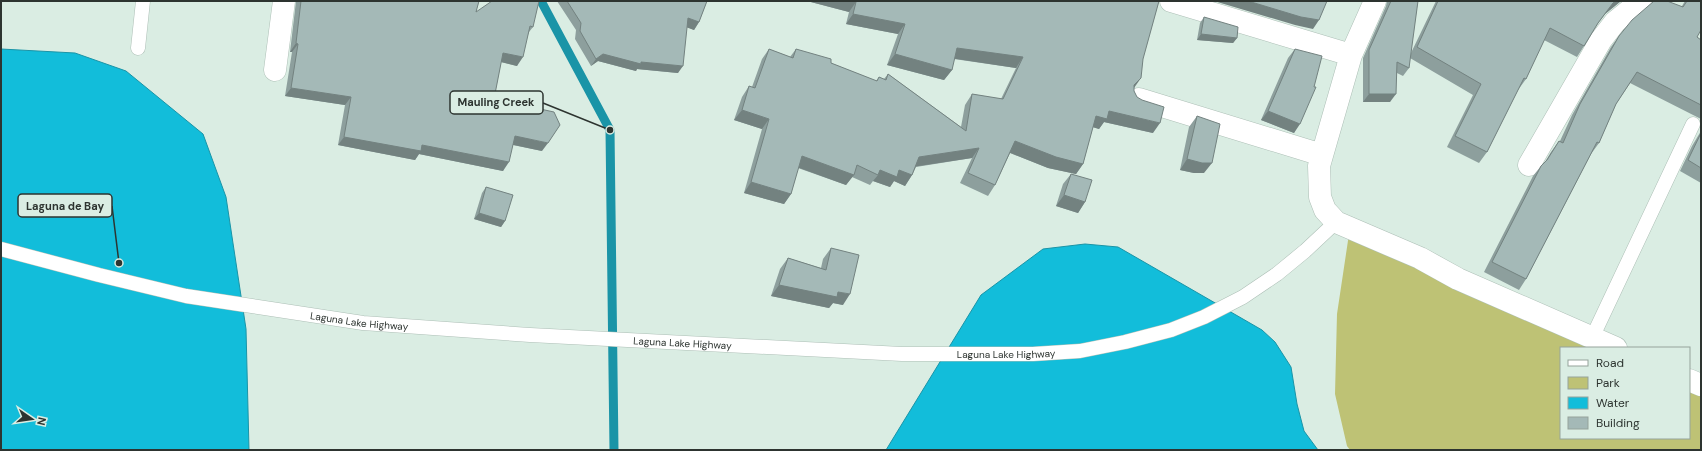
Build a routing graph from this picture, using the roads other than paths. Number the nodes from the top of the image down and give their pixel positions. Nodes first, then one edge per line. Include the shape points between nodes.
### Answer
1 (143, 1) edge
2 (284, 1) edge
3 (1171, 1) edge
4 (1375, 1) edge
5 (1641, 1) edge
6 (138, 48) dead end
7 (1351, 55) junction
8 (276, 70) dead end
9 (1139, 99) edge
10 (1693, 124) dead end
11 (1322, 155) junction
12 (1529, 166) dead end
13 (1336, 222) junction
14 (1, 249) edge
15 (1592, 338) junction
16 (1614, 347) edge
17 (1690, 380) edge
18 (1701, 385) edge

1 - 6 lane
2 - 8 street
3 - 7 street
4 - 7 street
5 - 12 street via 1615,22 1601,40
7 - 11 street
9 - 11 street
10 - 15 lane
11 - 13 street via 1319,166 1320,197 1325,210
13 - 14 lane, Laguna Lake Highway via 1277,274 1243,297 1204,317 1171,330 1125,342 1080,351 1033,354 902,354 530,335 363,323 186,296
13 - 15 street
15 - 16 street
17 - 18 street

